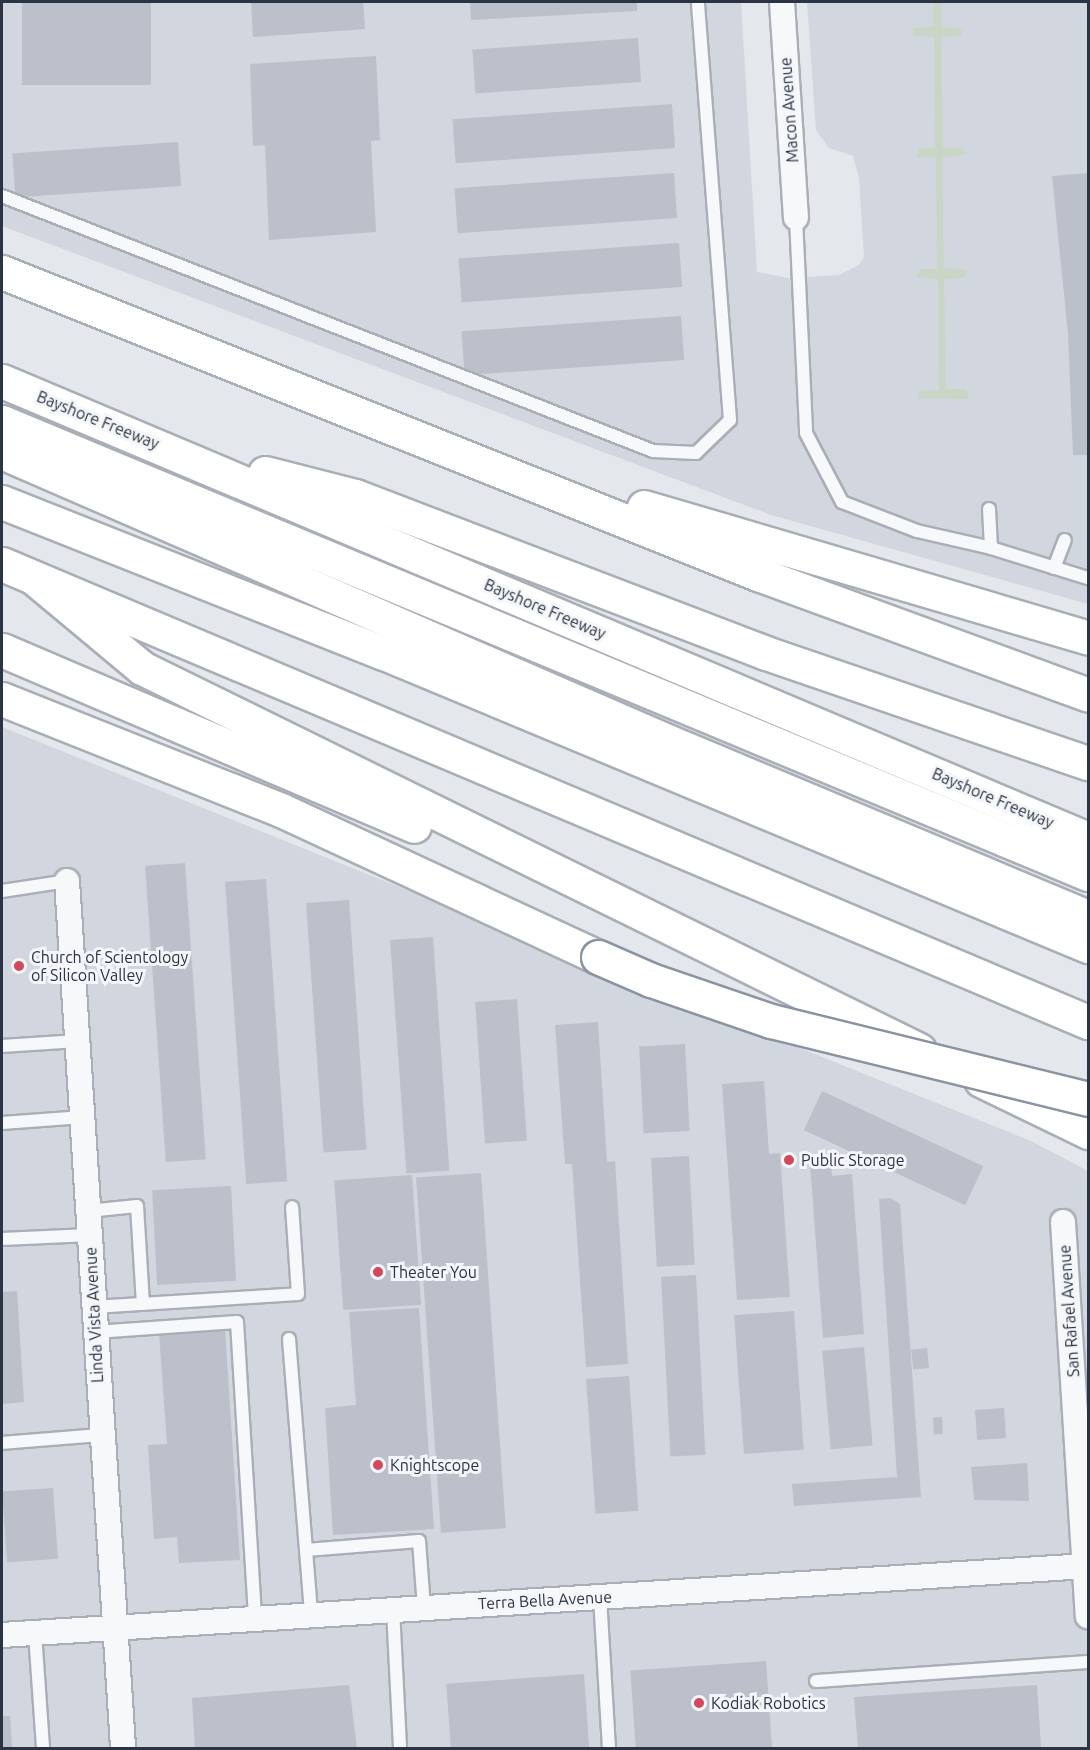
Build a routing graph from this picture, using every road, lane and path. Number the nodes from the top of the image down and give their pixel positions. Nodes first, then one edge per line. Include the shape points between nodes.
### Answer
1 (698, 2) edge
2 (782, 2) edge
3 (2, 196) edge
4 (796, 218) joint
5 (2, 272) edge
6 (2, 381) edge
7 (2, 422) edge
8 (435, 444) junction
9 (167, 448) junction
10 (2, 452) edge
11 (2, 502) edge
12 (989, 509) dead end
13 (1065, 540) dead end
14 (991, 548) junction
15 (2, 564) edge
16 (1054, 568) junction
17 (34, 578) junction
18 (1089, 578) edge
19 (1089, 638) edge
20 (2, 650) edge
21 (2, 693) edge
22 (1089, 695) edge
23 (2, 699) edge
24 (127, 747) junction
25 (1089, 763) edge
26 (1089, 839) edge
27 (1089, 874) edge
28 (67, 881) joint
29 (2, 891) edge
30 (1089, 917) edge
31 (1089, 946) edge
32 (860, 1021) junction
33 (1089, 1022) edge
34 (78, 1041) junction
35 (2, 1046) edge
36 (1089, 1099) edge
37 (83, 1117) junction
38 (2, 1123) edge
39 (1089, 1132) edge
40 (292, 1208) dead end
41 (1063, 1222) dead end
42 (89, 1223) junction
43 (2, 1239) edge
44 (143, 1304) junction
45 (93, 1307) junction
46 (95, 1332) junction
47 (289, 1339) dead end
48 (101, 1435) junction
49 (2, 1443) edge
50 (306, 1550) junction
51 (1087, 1566) edge
52 (600, 1597) junction
53 (424, 1607) junction
54 (393, 1608) junction
55 (311, 1614) junction
56 (1089, 1616) edge
57 (255, 1618) junction
58 (115, 1627) junction
59 (35, 1633) junction
60 (2, 1635) edge
61 (1089, 1662) edge
62 (816, 1681) dead end
63 (43, 1749) edge
64 (123, 1749) edge
65 (400, 1749) edge
66 (609, 1749) edge

1 - 3 lane via 730,420 696,453 653,451
2 - 4 street, Macon Avenue
4 - 14 lane via 806,433 842,502 917,531
5 - 8 highway
6 - 9 highway, Bayshore Freeway
7 - 27 highway
8 - 19 highway
8 - 22 highway via 758,574
9 - 25 highway via 355,496 777,657
9 - 26 highway, Bayshore Freeway
10 - 30 highway via 667,741
11 - 31 highway via 384,653
12 - 14 lane
13 - 16 lane
14 - 16 lane
15 - 17 highway
16 - 18 lane
17 - 32 highway via 142,668
17 - 33 highway
20 - 32 highway via 318,783
21 - 24 highway
23 - 24 highway
24 - 36 highway, bridge via 372,849 661,984 771,1021
28 - 29 lane
28 - 34 street, Linda Vista Avenue
32 - 39 highway
34 - 35 lane
34 - 37 street, Linda Vista Avenue
37 - 38 lane
37 - 42 street, Linda Vista Avenue
40 - 44 lane via 298,1294
41 - 51 street, San Rafael Avenue
42 - 43 lane
42 - 44 lane via 137,1206
42 - 45 street, Linda Vista Avenue
44 - 45 lane
45 - 46 street, Linda Vista Avenue
46 - 48 street, Linda Vista Avenue
46 - 57 lane via 237,1322
47 - 50 lane
48 - 49 lane
48 - 58 street, Linda Vista Avenue
50 - 53 lane via 419,1541
50 - 55 lane
51 - 52 street, Terra Bella Avenue
51 - 56 street, San Rafael Avenue
52 - 53 street, Terra Bella Avenue
52 - 66 lane
53 - 54 street, Terra Bella Avenue
54 - 55 street, Terra Bella Avenue
54 - 65 lane
55 - 57 street, Terra Bella Avenue
57 - 58 street, Terra Bella Avenue
58 - 59 street, Terra Bella Avenue
58 - 64 street, Linda Vista Avenue
59 - 60 street, Terra Bella Avenue
59 - 63 lane
61 - 62 lane

